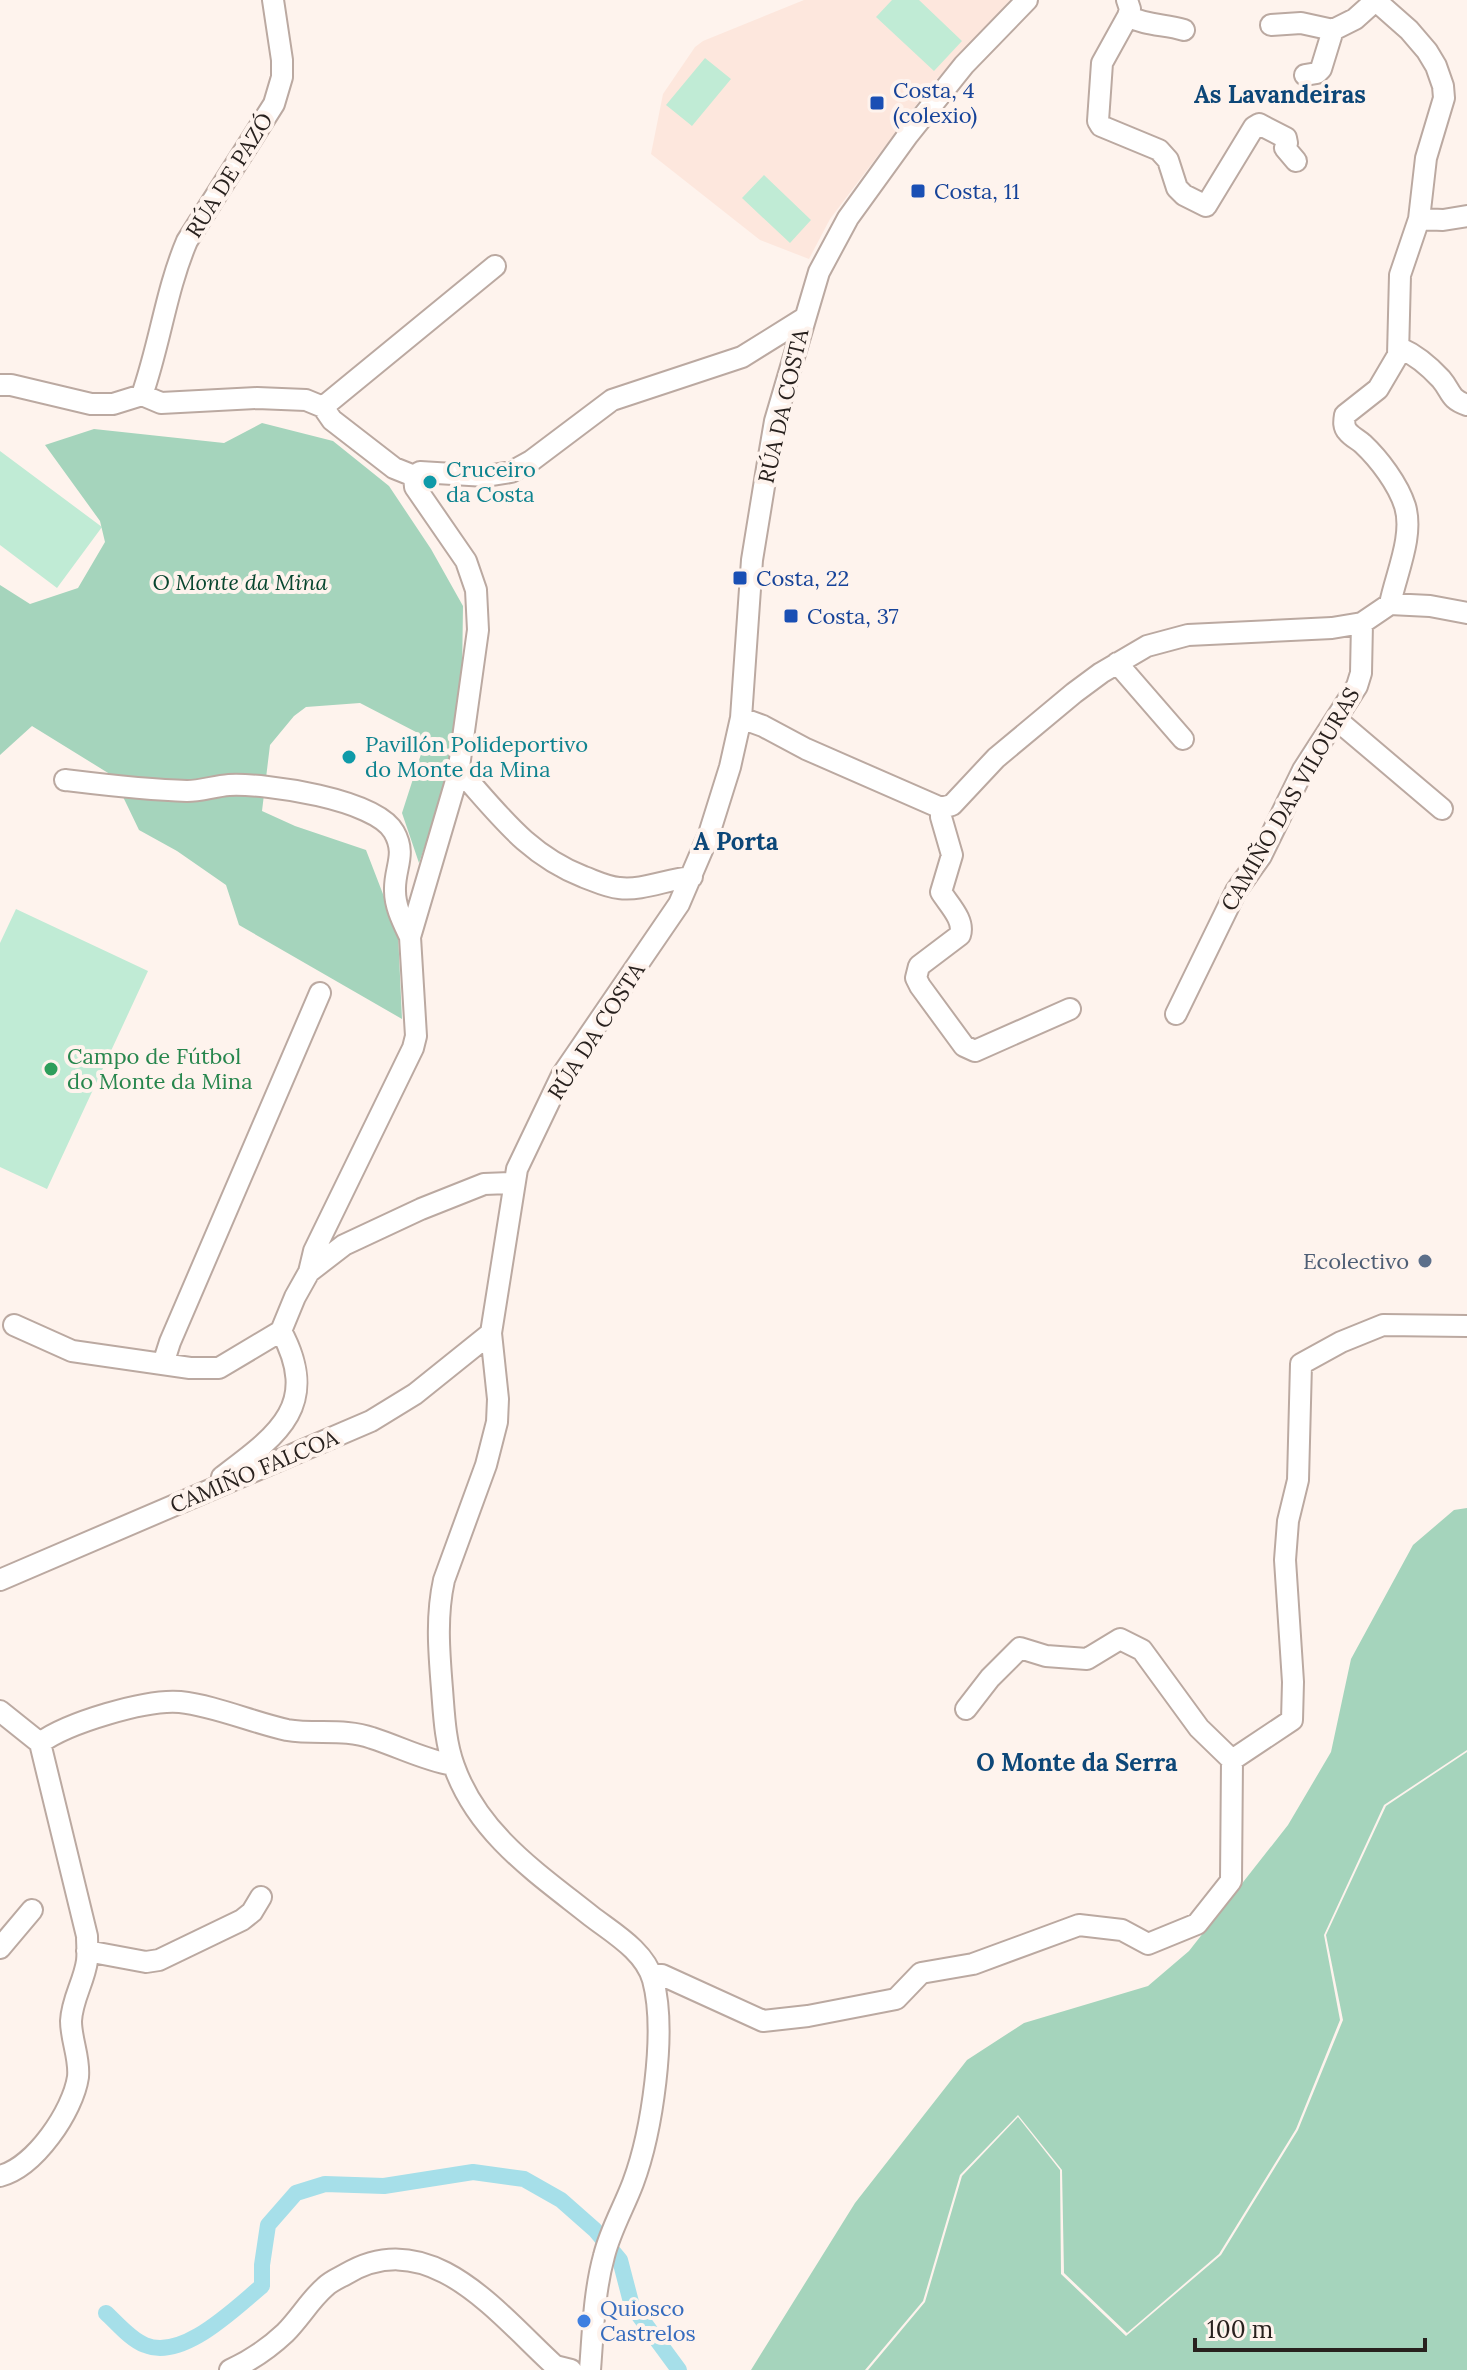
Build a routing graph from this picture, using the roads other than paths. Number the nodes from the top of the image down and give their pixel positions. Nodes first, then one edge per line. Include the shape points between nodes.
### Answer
1 (273, 0) edge
2 (1027, 0) edge
3 (1375, 0) edge
4 (1128, 8) edge
5 (1271, 25) dead end
6 (1184, 30) dead end
7 (1333, 30) junction
8 (1305, 75) dead end
9 (1296, 161) dead end
10 (1467, 216) edge
11 (1419, 219) junction
12 (495, 266) dead end
13 (803, 319) junction
14 (1400, 348) junction
15 (0, 385) edge
16 (142, 395) junction
17 (1467, 405) edge
18 (323, 407) junction
19 (414, 476) junction
20 (1390, 604) junction
21 (1467, 613) edge
22 (1362, 623) junction
23 (1117, 663) junction
24 (741, 718) junction
25 (1337, 720) junction
26 (1183, 739) dead end
27 (458, 774) junction
28 (65, 780) dead end
29 (941, 808) junction
30 (1442, 809) dead end
31 (692, 877) junction
32 (410, 937) junction
33 (320, 993) dead end
34 (1070, 1009) dead end
35 (1176, 1014) dead end
36 (513, 1183) junction
37 (337, 1203) junction
38 (344, 1238) junction
39 (318, 1242) junction
40 (309, 1272) junction
41 (14, 1325) dead end
42 (1467, 1326) edge
43 (281, 1331) junction
44 (491, 1333) junction
45 (163, 1364) junction
46 (192, 1499) junction
47 (0, 1580) edge
48 (966, 1709) dead end
49 (0, 1711) edge
50 (40, 1743) junction
51 (1232, 1760) junction
52 (453, 1765) junction
53 (261, 1897) dead end
54 (32, 1910) dead end
55 (0, 1948) edge
56 (87, 1951) junction
57 (652, 1975) junction
58 (0, 2176) edge
59 (230, 2370) edge
60 (571, 2370) edge
61 (590, 2370) edge

1 - 16 street, RÚA DE PAZÓ via 282,60 274,104 176,265
2 - 13 street, RÚA DA COSTA via 964,65 863,195 819,272
3 - 7 street
3 - 11 street via 1427,51 1443,86
4 - 6 street via 1139,22
4 - 9 street via 1102,63 1101,126 1159,150 1177,188 1206,206 1259,124 1286,138 1285,148
5 - 7 street via 1301,23
7 - 8 street via 1321,69
10 - 11 street
11 - 14 street via 1400,275
12 - 18 street
13 - 19 street via 742,357 612,400 511,472
13 - 24 street, RÚA DA COSTA via 775,421 755,545
14 - 17 street via 1422,361 1453,400
14 - 20 street via 1378,389 1343,419 1348,432 1383,467 1405,505 1405,541
15 - 16 street via 91,404
16 - 18 street via 161,403 288,398
18 - 19 street via 394,468
19 - 27 street via 415,487 466,561 476,590 478,630
20 - 21 street
20 - 22 street
22 - 23 street via 1188,635 1147,646
22 - 25 street, CAMIÑO DAS VILOURAS via 1361,673
23 - 26 street
23 - 29 street via 996,758 952,805
24 - 29 street
24 - 31 street, RÚA DA COSTA via 721,800
25 - 30 street
25 - 35 street, CAMIÑO DAS VILOURAS via 1236,891
27 - 31 street via 526,843 566,870 620,888
27 - 32 street
28 - 32 street via 191,791 275,786 371,811 387,821 399,842 395,889
29 - 34 street via 952,855 941,892 962,930 919,966 920,986 964,1046 975,1051
31 - 36 street, RÚA DA COSTA via 651,947 562,1075
32 - 37 street via 413,1048
33 - 45 street
36 - 38 street via 484,1184
36 - 44 street, RÚA DA COSTA
37 - 38 street
37 - 39 street
38 - 39 street via 332,1232
38 - 40 street
39 - 40 street
40 - 43 street
41 - 45 street via 72,1351
42 - 51 street via 1383,1325 1301,1364 1298,1480 1285,1560 1292,1720
43 - 45 street via 219,1368
43 - 46 street via 295,1367 292,1408 284,1425
44 - 46 street, CAMIÑO FALCOA via 415,1394 371,1421
44 - 52 street, RÚA DA COSTA via 497,1422 440,1598 440,1664
46 - 47 street, CAMIÑO FALCOA
48 - 51 street via 1020,1648 1087,1659 1120,1639 1142,1650 1199,1728
49 - 50 street
50 - 52 street via 90,1720 163,1701 289,1730 347,1731
50 - 56 street
51 - 57 street via 1231,1881 1197,1924 1148,1944 1122,1930 1079,1925 973,1964 921,1973 896,1999 763,2021
52 - 57 street, RÚA DA COSTA via 468,1798 500,1841 634,1949
53 - 56 street via 242,1920 159,1960
54 - 55 street
56 - 58 street via 71,2023 78,2078 60,2125 17,2167
57 - 61 street via 657,2032 650,2124 604,2255
59 - 60 street via 284,2334 327,2285 363,2263 387,2257 430,2263 462,2280 555,2366

